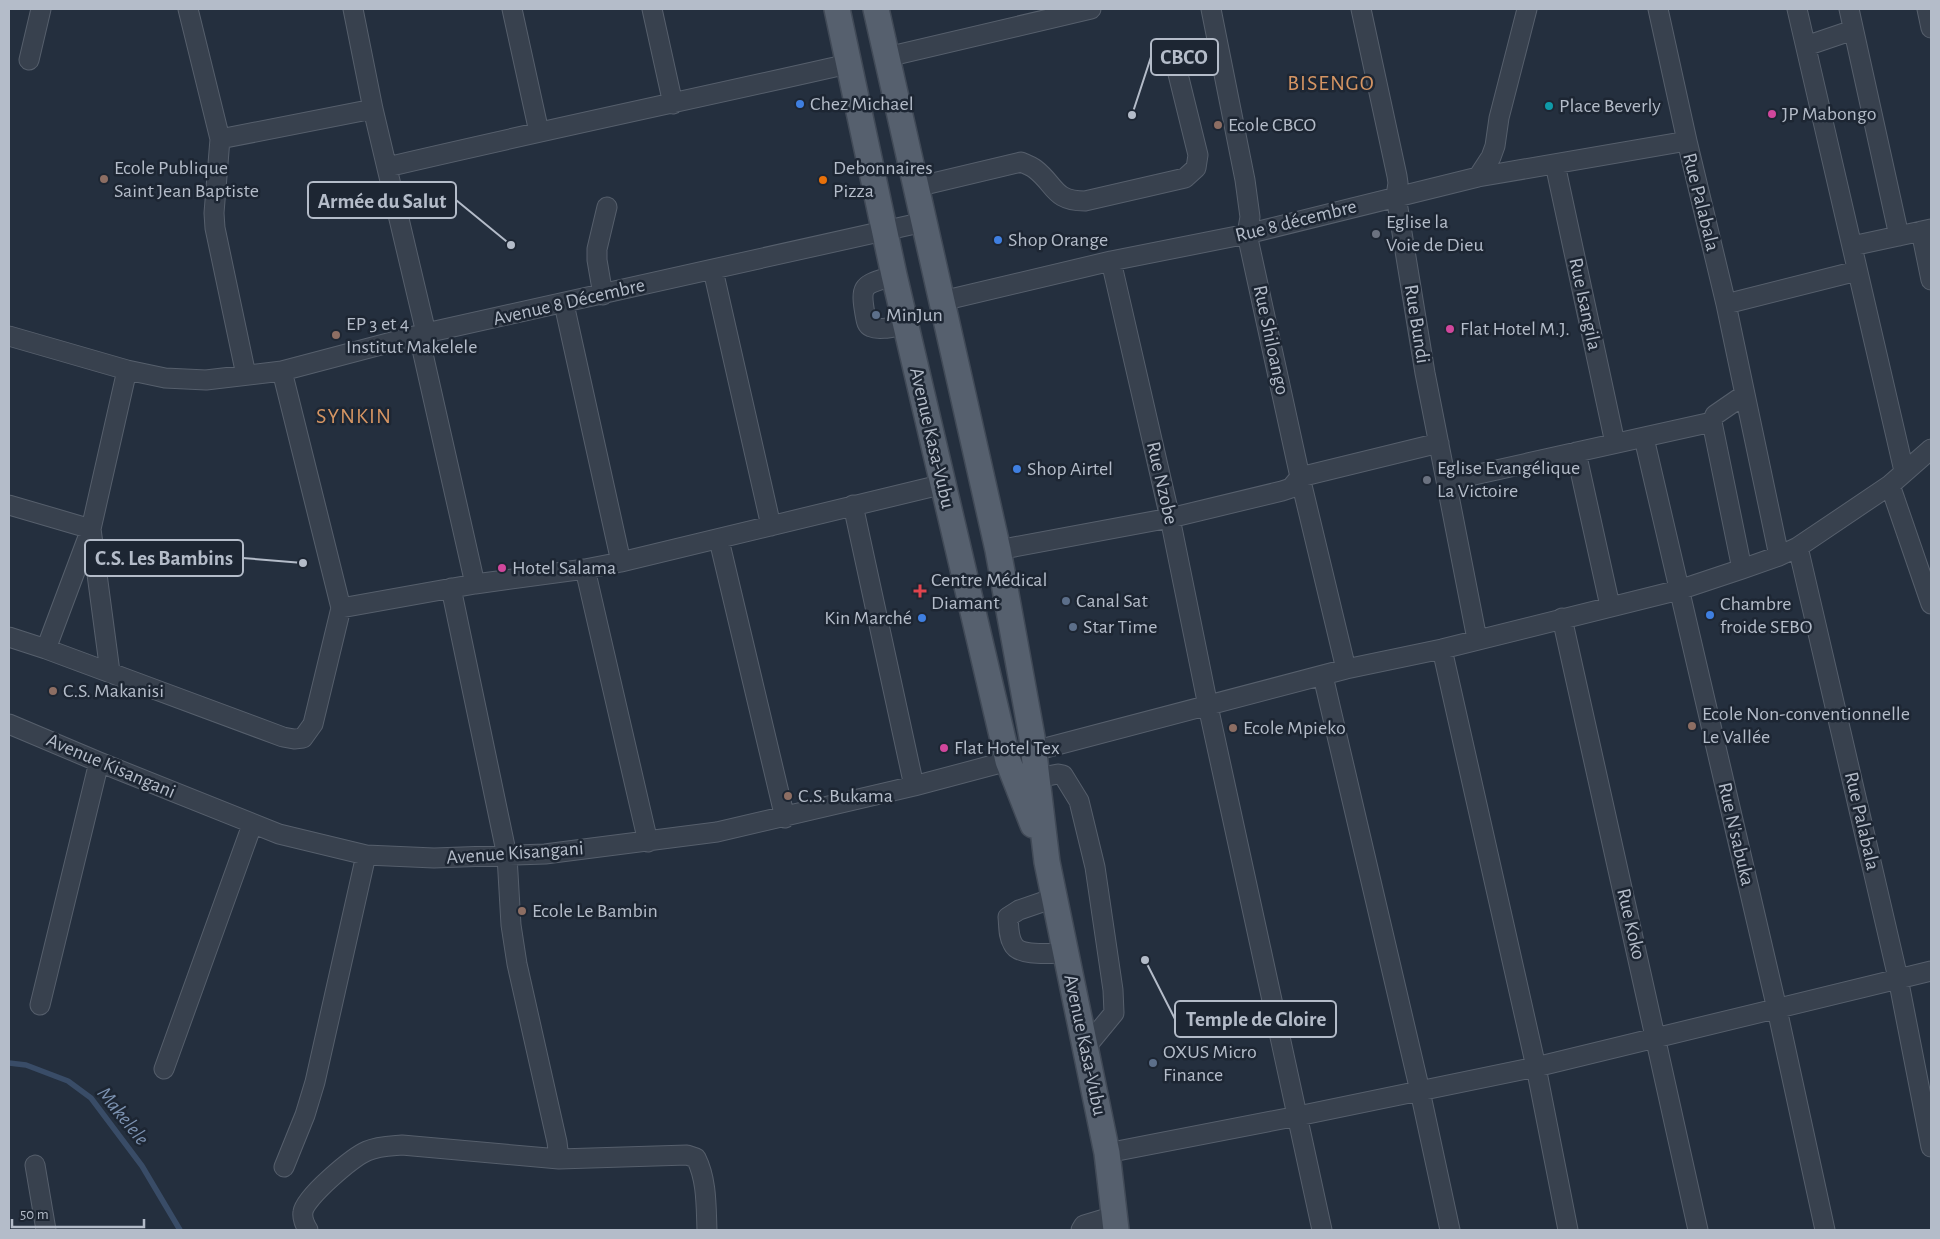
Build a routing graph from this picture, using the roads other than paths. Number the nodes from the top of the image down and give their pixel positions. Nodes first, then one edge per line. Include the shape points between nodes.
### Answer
1 (41, 9) edge
2 (188, 9) edge
3 (353, 9) edge
4 (512, 9) edge
5 (652, 9) edge
6 (837, 9) edge
7 (876, 9) edge
8 (1091, 9) edge
9 (1211, 9) edge
10 (1361, 9) edge
11 (1526, 9) edge
12 (1658, 9) edge
13 (1797, 9) edge
14 (1849, 9) edge
15 (1927, 9) edge
16 (1056, 13) edge
17 (1931, 28) edge
18 (1853, 30) junction
19 (1806, 46) junction
20 (887, 57) junction
21 (29, 60) dead end
22 (848, 64) junction
23 (1178, 74) dead end
24 (673, 104) junction
25 (373, 109) junction
26 (539, 132) junction
27 (220, 139) junction
28 (1687, 141) junction
29 (1554, 164) junction
30 (387, 167) junction
31 (1478, 177) junction
32 (916, 187) junction
33 (1396, 196) junction
34 (607, 207) dead end
35 (924, 222) junction
36 (1926, 230) edge
37 (884, 231) junction
38 (1248, 234) junction
39 (1899, 236) junction
40 (1852, 246) junction
41 (1111, 261) junction
42 (713, 270) junction
43 (1857, 271) junction
44 (894, 275) junction
45 (1931, 280) edge
46 (603, 295) junction
47 (942, 301) junction
48 (564, 304) junction
49 (1726, 304) junction
50 (906, 325) junction
51 (422, 335) junction
52 (9, 336) edge
53 (127, 370) junction
54 (282, 371) junction
55 (246, 375) junction
56 (1744, 395) junction
57 (1712, 422) junction
58 (1644, 438) junction
59 (1439, 443) junction
60 (1615, 443) junction
61 (1931, 449) edge
62 (1576, 452) junction
63 (1904, 471) junction
64 (1300, 477) junction
65 (1447, 481) junction
66 (944, 484) junction
67 (1890, 485) junction
68 (9, 505) edge
69 (853, 505) junction
70 (1170, 518) junction
71 (771, 526) junction
72 (92, 529) junction
73 (719, 540) junction
74 (1798, 547) junction
75 (998, 550) junction
76 (1780, 556) junction
77 (621, 562) junction
78 (586, 569) junction
79 (1742, 569) junction
80 (475, 584) junction
81 (451, 588) junction
82 (1679, 590) junction
83 (1931, 604) edge
84 (1610, 606) junction
85 (341, 608) junction
86 (1562, 618) junction
87 (9, 637) edge
88 (1477, 639) junction
89 (46, 649) junction
90 (1442, 649) junction
91 (1346, 669) junction
92 (110, 672) junction
93 (1323, 676) junction
94 (1208, 706) junction
95 (9, 724) edge
96 (1034, 751) junction
97 (1008, 761) junction
98 (99, 762) junction
99 (1037, 778) junction
100 (914, 786) junction
101 (785, 818) junction
102 (252, 825) junction
103 (648, 842) junction
104 (366, 855) junction
105 (507, 856) junction
106 (1047, 862) junction
107 (1054, 898) junction
108 (1066, 953) junction
109 (1931, 971) edge
110 (1898, 978) junction
111 (40, 1005) dead end
112 (1777, 1009) junction
113 (1656, 1038) junction
114 (1086, 1047) junction
115 (1536, 1066) junction
116 (164, 1069) dead end
117 (1420, 1091) junction
118 (1298, 1116) junction
119 (1931, 1147) edge
120 (1107, 1153) junction
121 (559, 1159) junction
122 (35, 1165) dead end
123 (284, 1167) dead end
124 (1115, 1223) edge
125 (46, 1230) edge
126 (308, 1230) edge
127 (707, 1230) edge
128 (1081, 1230) edge
129 (1322, 1230) edge
130 (1450, 1230) edge
131 (1568, 1230) edge
132 (1698, 1230) edge
133 (1825, 1230) edge

1 - 21 street
2 - 27 street
3 - 25 street
4 - 26 street
5 - 24 street
6 - 22 main road, Avenue Kasa-Vubu
7 - 20 main road, Avenue Kasa-Vubu
8 - 16 street
9 - 38 street, Rue Shiloango via 1244,180 1250,217
10 - 33 street, Rue Bundi via 1397,176
11 - 31 street via 1495,146
12 - 28 street, Rue Palabala
13 - 19 street
14 - 18 street
15 - 17 street
16 - 20 street
18 - 19 street
18 - 39 street
19 - 40 street
20 - 32 main road, Avenue Kasa-Vubu
22 - 24 street
22 - 37 main road, Avenue Kasa-Vubu
23 - 32 street via 1198,155 1196,168 1184,178 1074,201 1061,197 1036,170 1021,162
24 - 26 street
25 - 27 street
25 - 30 street
26 - 30 street
27 - 55 street via 215,228
28 - 29 street, Rue 8 décembre
28 - 49 street, Rue Palabala
29 - 31 street, Rue 8 décembre
29 - 60 street, Rue Isangila
30 - 51 street
31 - 33 street, Rue 8 décembre
32 - 35 main road, Avenue Kasa-Vubu
33 - 38 street, Rue 8 décembre
33 - 59 street, Rue Bundi
34 - 46 street via 597,254
35 - 37 street, Avenue 8 Décembre
35 - 47 main road, Avenue Kasa-Vubu
36 - 39 street
36 - 45 street
37 - 42 street, Avenue 8 Décembre
37 - 44 main road, Avenue Kasa-Vubu
38 - 41 street, Rue 8 décembre
38 - 64 street, Rue Shiloango
39 - 40 street
40 - 43 street
41 - 47 street, Rue 8 décembre
41 - 70 street, Rue Nzobe
42 - 46 street, Avenue 8 Décembre
42 - 71 street
43 - 49 street
43 - 63 street
44 - 50 main road, Avenue Kasa-Vubu
44 - 50 street via 863,290 866,323 877,328
46 - 48 street, Avenue 8 Décembre
47 - 75 main road, Avenue Kasa-Vubu
48 - 51 street, Avenue 8 Décembre
48 - 77 street
49 - 56 street, Rue Palabala
50 - 66 main road, Avenue Kasa-Vubu
51 - 54 street, Avenue 8 Décembre
51 - 80 street
52 - 53 street, Avenue 8 Décembre
53 - 55 street, Avenue 8 Décembre via 190,380
53 - 72 street
54 - 55 street, Avenue 8 Décembre
54 - 85 street
56 - 57 street via 1716,415
56 - 76 street, Rue Palabala
57 - 58 street
57 - 79 street
58 - 60 street
58 - 82 street, Rue N'sabuka
59 - 64 street
59 - 65 street, Rue Bundi
60 - 62 street
61 - 63 street, Avenue Kisangani
62 - 65 street
62 - 84 street
63 - 67 street, Avenue Kisangani
64 - 70 street via 1291,488 1282,491
64 - 91 street, Rue Shiloango
65 - 88 street, Rue Bundi
66 - 69 street
66 - 97 main road, Avenue Kasa-Vubu
67 - 74 street, Avenue Kisangani
67 - 83 street
68 - 72 street
69 - 71 street
69 - 100 street
70 - 75 street
70 - 94 street, Rue Nzobe
71 - 73 street
72 - 89 street
72 - 92 street
73 - 77 street
73 - 101 street
74 - 76 street, Avenue Kisangani
74 - 110 street, Rue Palabala
75 - 96 main road, Avenue Kasa-Vubu
76 - 79 street, Avenue Kisangani
77 - 78 street
78 - 80 street
78 - 103 street
79 - 82 street, Avenue Kisangani
80 - 81 street
81 - 85 street
81 - 105 street
82 - 84 street, Avenue Kisangani
82 - 112 street, Rue N'sabuka
84 - 86 street, Avenue Kisangani
85 - 92 street via 313,724 303,738 283,737
86 - 88 street, Avenue Kisangani
86 - 113 street, Rue Koko
87 - 89 street
88 - 90 street, Avenue Kisangani
89 - 92 street
90 - 91 street, Avenue Kisangani
90 - 115 street
91 - 93 street, Avenue Kisangani
93 - 94 street, Avenue Kisangani
93 - 117 street
94 - 96 street, Avenue Kisangani
94 - 118 street, Rue Nzobe
95 - 98 street, Avenue Kisangani
96 - 97 street, Avenue Kisangani
96 - 99 main road, Avenue Kasa-Vubu
97 - 100 street, Avenue Kisangani
97 - 106 main road, Avenue Kasa-Vubu
98 - 102 street, Avenue Kisangani
98 - 111 street
99 - 106 main road, Avenue Kasa-Vubu
99 - 114 street via 1063,775 1079,801 1095,867 1114,1013
100 - 101 street, Avenue Kisangani
101 - 103 street, Avenue Kisangani
102 - 104 street, Avenue Kisangani via 314,844
102 - 116 street
103 - 105 street, Avenue Kisangani
104 - 105 street, Avenue Kisangani via 434,858
104 - 123 street via 315,1082
105 - 121 street via 514,945
106 - 107 main road, Avenue Kasa-Vubu
107 - 108 main road, Avenue Kasa-Vubu
107 - 108 street via 1008,917 1010,936 1014,947 1022,952
108 - 114 main road, Avenue Kasa-Vubu
109 - 110 street
110 - 112 street
110 - 119 street, Rue Palabala
112 - 113 street
112 - 133 street, Rue N'sabuka
113 - 115 street
113 - 132 street, Rue Koko
114 - 120 main road, Avenue Kasa-Vubu
115 - 117 street
115 - 131 street
117 - 118 street
117 - 130 street
118 - 120 street
118 - 129 street, Rue Nzobe
120 - 124 main road, Avenue Kasa-Vubu
121 - 126 street via 402,1145 366,1151 323,1184 304,1206 302,1214
121 - 127 street via 687,1155 696,1158 705,1190
122 - 125 street
124 - 128 street via 1084,1225

